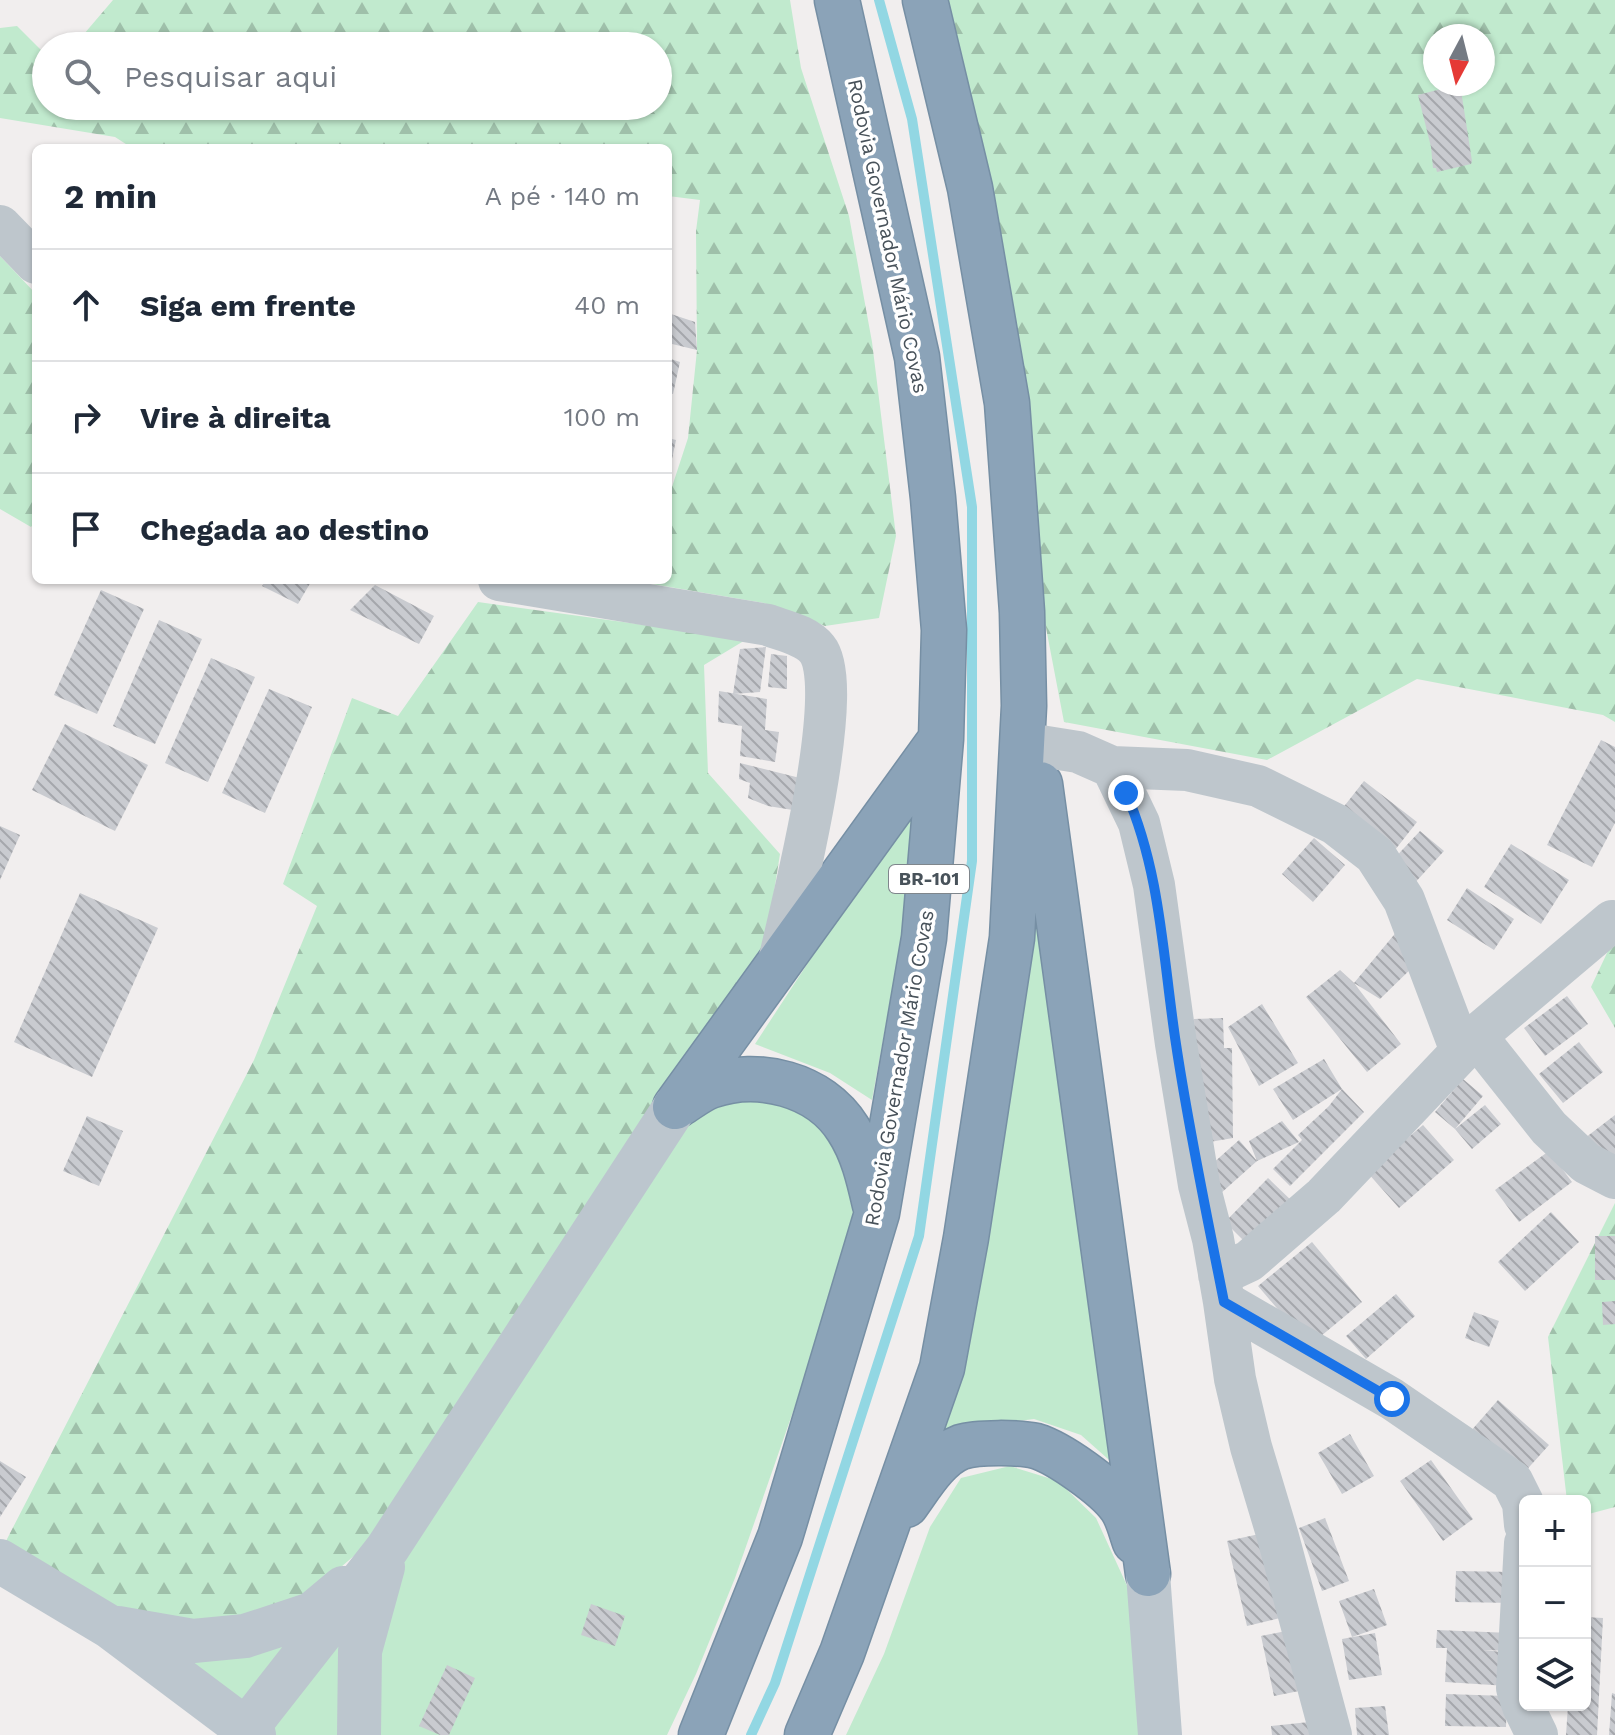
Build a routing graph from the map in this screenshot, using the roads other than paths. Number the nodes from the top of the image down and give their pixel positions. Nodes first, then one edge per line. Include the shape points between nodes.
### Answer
1 (837, 0) edge
2 (925, 0) edge
3 (0, 226) edge
4 (32, 259) edge
5 (523, 584) edge
6 (1029, 725) junction
7 (941, 739) junction
8 (1112, 767) junction
9 (1612, 921) dead end
10 (779, 961) junction
11 (1468, 1043) junction
12 (675, 1107) junction
13 (1615, 1178) edge
14 (877, 1213) junction
15 (1222, 1289) junction
16 (1519, 1495) edge
17 (887, 1529) junction
18 (387, 1549) junction
19 (0, 1561) edge
20 (1524, 1567) edge
21 (1148, 1574) junction
22 (110, 1627) junction
23 (250, 1732) edge
24 (359, 1735) edge
25 (701, 1735) edge
26 (807, 1735) edge
27 (1160, 1735) edge
28 (1331, 1735) edge
29 (1537, 1735) edge

1 - 7 highway, Rodovia Governador Mário Covas / BR-101 via 917,357 944,630
2 - 6 highway via 970,188 1007,403
3 - 4 street
5 - 10 street via 768,625 817,648 827,685 823,730 810,826
6 - 8 street
6 - 17 highway via 1012,938 966,1238 942,1368
6 - 21 highway
7 - 10 highway
7 - 14 highway, Rodovia Governador Mário Covas / BR-101 via 924,938
8 - 11 street via 1187,770 1258,786 1335,824 1375,855 1404,900
8 - 15 street via 1139,823 1154,885 1196,1169
9 - 11 street
10 - 12 highway
11 - 13 street via 1586,1163
11 - 15 street via 1324,1196
12 - 14 highway via 709,1086 747,1078 786,1082 820,1099 848,1127 865,1162
12 - 18 main road
14 - 25 highway, Rodovia Governador Mário Covas / BR-101 via 780,1537
15 - 16 street via 1512,1481
15 - 28 street via 1251,1447
17 - 21 highway via 937,1465 961,1448 998,1443 1036,1446 1099,1484 1122,1508
17 - 26 highway
18 - 22 main road via 312,1614 245,1636 193,1641
18 - 23 main road
18 - 24 main road via 360,1651
19 - 22 main road
20 - 29 street via 1517,1688
21 - 27 main road
22 - 23 main road

